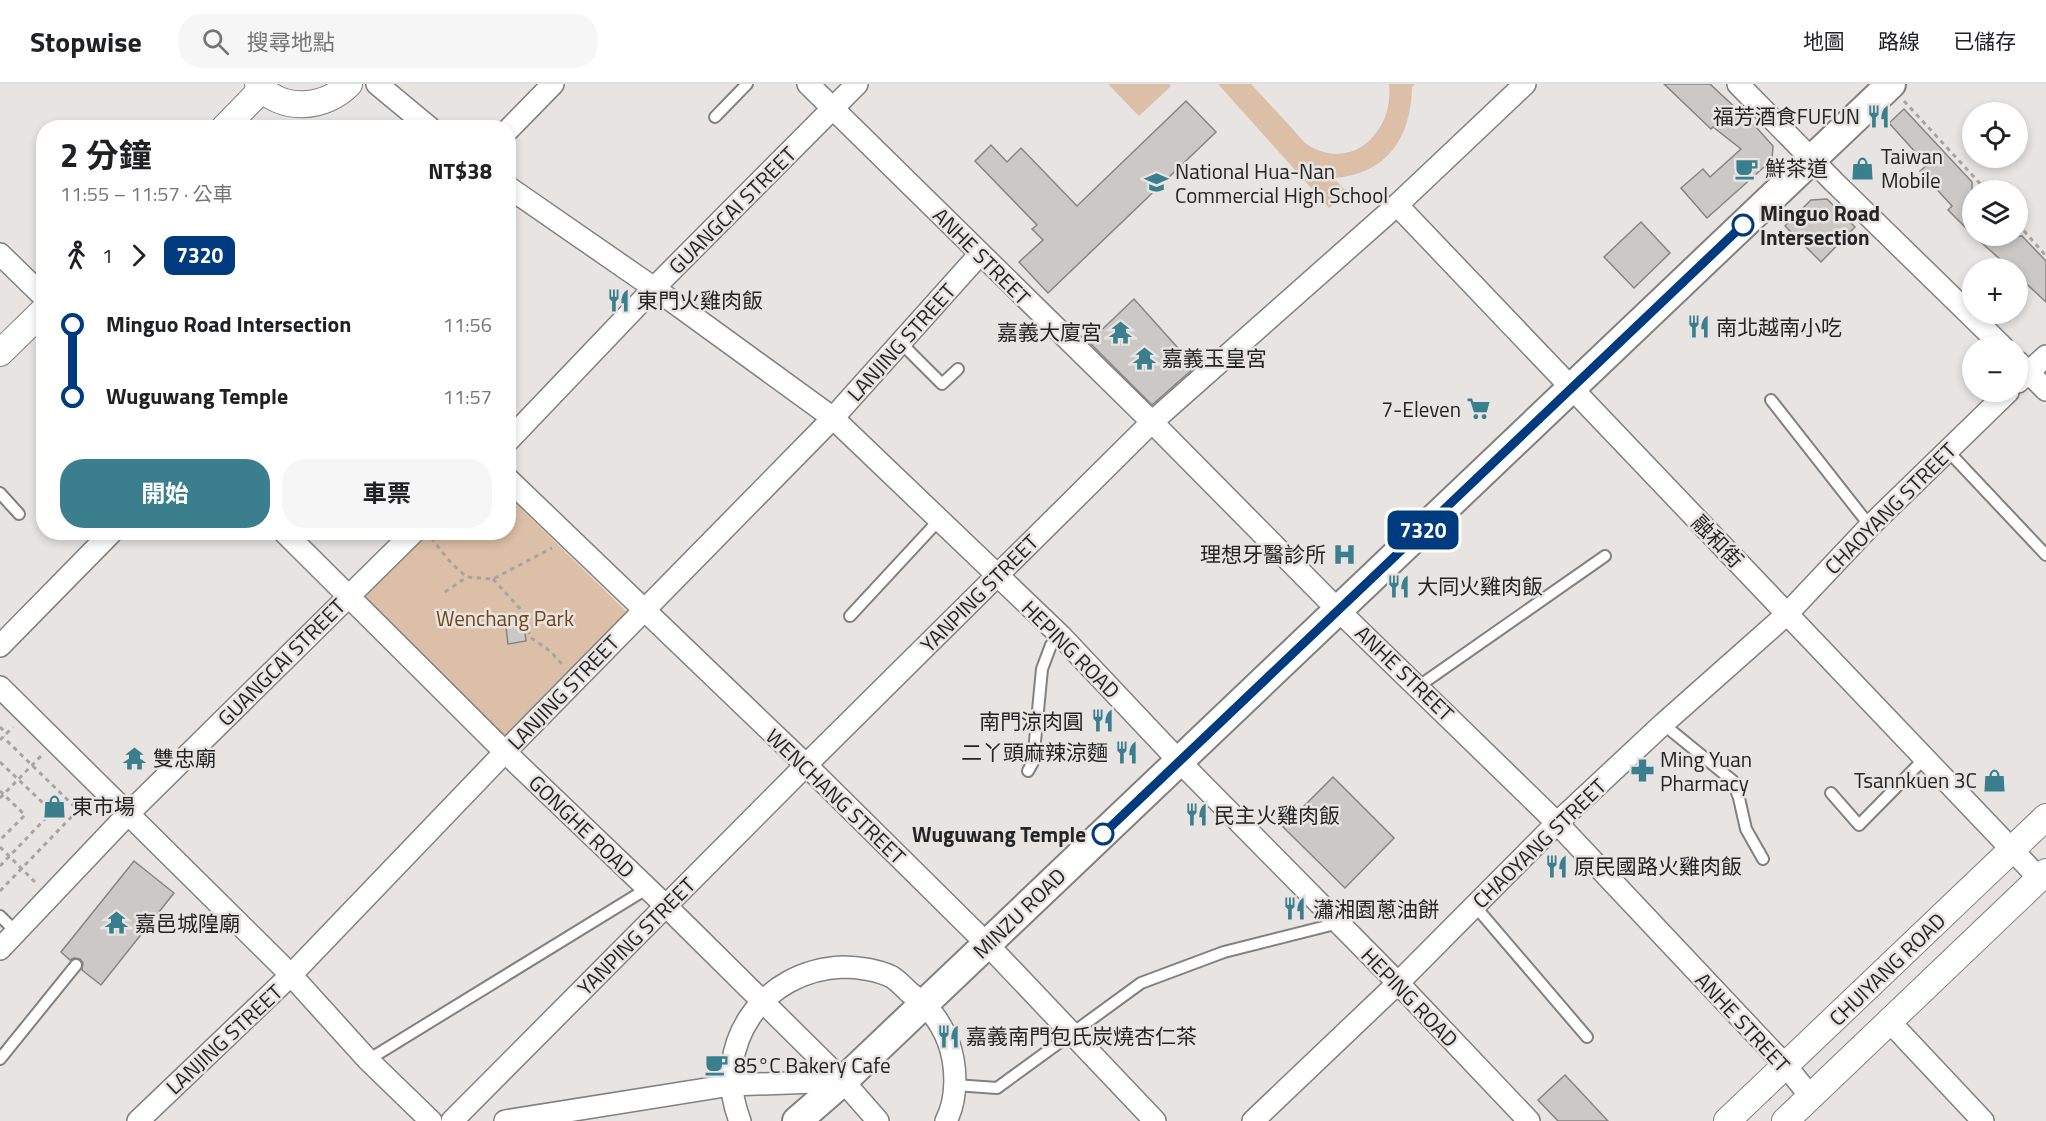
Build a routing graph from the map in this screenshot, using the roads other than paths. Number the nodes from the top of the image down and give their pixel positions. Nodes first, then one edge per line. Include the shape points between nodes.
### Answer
1 (349, 84) edge
2 (376, 84) edge
3 (553, 84) edge
4 (747, 84) edge
5 (808, 84) edge
6 (856, 84) edge
7 (1525, 84) edge
8 (1738, 84) edge
9 (1891, 85) edge
10 (260, 87) edge
11 (832, 108) junction
12 (715, 117) dead end
13 (231, 120) edge
14 (420, 120) edge
15 (516, 122) edge
16 (1813, 159) junction
17 (516, 193) edge
18 (1397, 205) junction
19 (0, 254) edge
20 (980, 254) junction
21 (654, 288) junction
22 (36, 289) edge
23 (36, 318) edge
24 (1992, 336) edge
25 (901, 343) junction
26 (0, 353) edge
27 (2046, 356) edge
28 (2028, 368) edge
29 (958, 369) dead end
30 (2028, 377) edge
31 (1572, 388) junction
32 (2046, 390) edge
33 (1770, 400) dead end
34 (1997, 402) edge
35 (833, 418) junction
36 (1152, 422) junction
37 (516, 433) edge
38 (1947, 450) junction
39 (516, 487) edge
40 (0, 493) edge
41 (19, 514) dead end
42 (940, 519) junction
43 (1870, 526) junction
44 (104, 540) edge
45 (292, 540) edge
46 (415, 540) edge
47 (2046, 555) edge
48 (1605, 556) dead end
49 (998, 575) junction
50 (348, 596) junction
51 (644, 610) junction
52 (1338, 610) junction
53 (1787, 614) junction
54 (850, 615) dead end
55 (1061, 636) junction
56 (0, 646) edge
57 (1419, 686) junction
58 (0, 687) edge
59 (1663, 724) junction
60 (505, 752) junction
61 (1924, 758) junction
62 (1179, 761) junction
63 (806, 765) junction
64 (1028, 771) dead end
65 (1831, 793) dead end
66 (129, 813) junction
67 (2046, 817) edge
68 (1557, 823) junction
69 (2012, 850) junction
70 (1762, 859) dead end
71 (2044, 878) edge
72 (648, 888) junction
73 (666, 906) junction
74 (1475, 906) junction
75 (0, 916) edge
76 (1339, 923) junction
77 (16, 932) junction
78 (987, 944) junction
79 (0, 949) edge
80 (76, 965) dead end
81 (291, 975) junction
82 (1398, 983) junction
83 (762, 1002) junction
84 (924, 1004) junction
85 (1889, 1021) junction
86 (1071, 1034) junction
87 (1587, 1037) dead end
88 (0, 1059) edge
89 (368, 1060) junction
90 (1786, 1065) junction
91 (843, 1081) junction
92 (731, 1084) junction
93 (955, 1085) junction
94 (1810, 1097) junction
95 (950, 1119) edge
96 (138, 1121) edge
97 (431, 1121) edge
98 (452, 1121) edge
99 (506, 1121) edge
100 (740, 1121) edge
101 (797, 1121) edge
102 (878, 1121) edge
103 (1155, 1121) edge
104 (1253, 1121) edge
105 (1529, 1121) edge
106 (1727, 1121) edge
107 (1785, 1121) edge
108 (1983, 1121) edge

1 - 10 street via 327,101 310,105 276,99
2 - 14 street
3 - 15 street
4 - 12 lane
5 - 11 street, ANHE STREET
6 - 11 street, GUANGCAI STREET
7 - 18 street, YANPING STREET
8 - 16 street
9 - 16 main road, MINZU ROAD
10 - 13 street
11 - 20 street, ANHE STREET
11 - 21 street, GUANGCAI STREET
16 - 24 street
16 - 31 main road, MINZU ROAD
17 - 21 street, HEPING ROAD
18 - 31 street, 融和街
18 - 36 street, YANPING STREET
19 - 22 street
20 - 25 street, LANJING STREET
20 - 36 street, ANHE STREET
21 - 35 street, HEPING ROAD
21 - 37 street, GUANGCAI STREET
23 - 26 street
25 - 29 lane via 942,384
25 - 35 street, LANJING STREET
27 - 28 street
30 - 32 street
31 - 52 main road, MINZU ROAD
31 - 53 street, 融和街
33 - 43 lane
34 - 38 street, CHAOYANG STREET
35 - 42 street, HEPING ROAD
35 - 51 street, LANJING STREET
36 - 49 street, YANPING STREET
36 - 52 street, ANHE STREET
38 - 43 street, CHAOYANG STREET
38 - 47 lane
39 - 51 street, WENCHANG STREET
40 - 41 lane
42 - 49 street, HEPING ROAD
42 - 54 lane
43 - 53 street, CHAOYANG STREET
44 - 56 street
45 - 50 street, GONGHE ROAD
46 - 50 street, GUANGCAI STREET
48 - 57 lane
49 - 55 street, HEPING ROAD
49 - 63 street, YANPING STREET
50 - 60 street, GONGHE ROAD
50 - 66 street, GUANGCAI STREET
51 - 60 street, LANJING STREET
51 - 63 street, WENCHANG STREET
52 - 57 street, ANHE STREET
52 - 62 main road, MINZU ROAD
53 - 59 street, CHAOYANG STREET
53 - 61 street, 融和街
55 - 62 street, HEPING ROAD
55 - 64 lane via 1051,645 1042,669 1033,762
57 - 68 street, ANHE STREET
58 - 66 street
59 - 68 street, CHAOYANG STREET
59 - 70 lane via 1733,781 1746,829
60 - 72 street, GONGHE ROAD
60 - 81 street, LANJING STREET
61 - 65 lane via 1859,825
61 - 69 street, 融和街
62 - 76 street, HEPING ROAD
62 - 78 main road, MINZU ROAD
63 - 73 street, YANPING STREET
63 - 78 street, WENCHANG STREET
66 - 77 street, GUANGCAI STREET
66 - 81 street
67 - 69 street, CHUIYANG ROAD
68 - 74 street, CHAOYANG STREET
68 - 90 street, ANHE STREET
69 - 71 street, 融和街
69 - 90 street, CHUIYANG ROAD
71 - 85 street, CHUIYANG ROAD
72 - 73 street, GONGHE ROAD
72 - 89 lane
73 - 83 street, GONGHE ROAD
73 - 98 street, YANPING STREET
74 - 82 street, CHAOYANG STREET
74 - 87 lane
75 - 77 lane
76 - 82 street, HEPING ROAD
76 - 86 lane via 1224,952 1141,983
77 - 79 street, GUANGCAI STREET
78 - 84 main road, MINZU ROAD
78 - 86 street, WENCHANG STREET
80 - 88 lane
81 - 89 street
81 - 96 street, LANJING STREET
82 - 104 street, CHAOYANG STREET
82 - 105 street, HEPING ROAD
83 - 84 street via 789,980 822,968 857,967 891,977
83 - 91 street, GONGHE ROAD
83 - 92 street via 744,1026 734,1054
84 - 91 main road, MINZU ROAD
84 - 93 street via 940,1022 952,1053
85 - 94 street, CHUIYANG ROAD
85 - 108 street
86 - 93 lane via 997,1088
86 - 103 street, WENCHANG STREET
89 - 97 street
90 - 94 street, ANHE STREET
90 - 106 street, CHUIYANG ROAD
91 - 92 street
91 - 101 main road, MINZU ROAD
91 - 102 street, GONGHE ROAD
92 - 99 street
92 - 100 street
93 - 95 street
94 - 107 street, CHUIYANG ROAD

